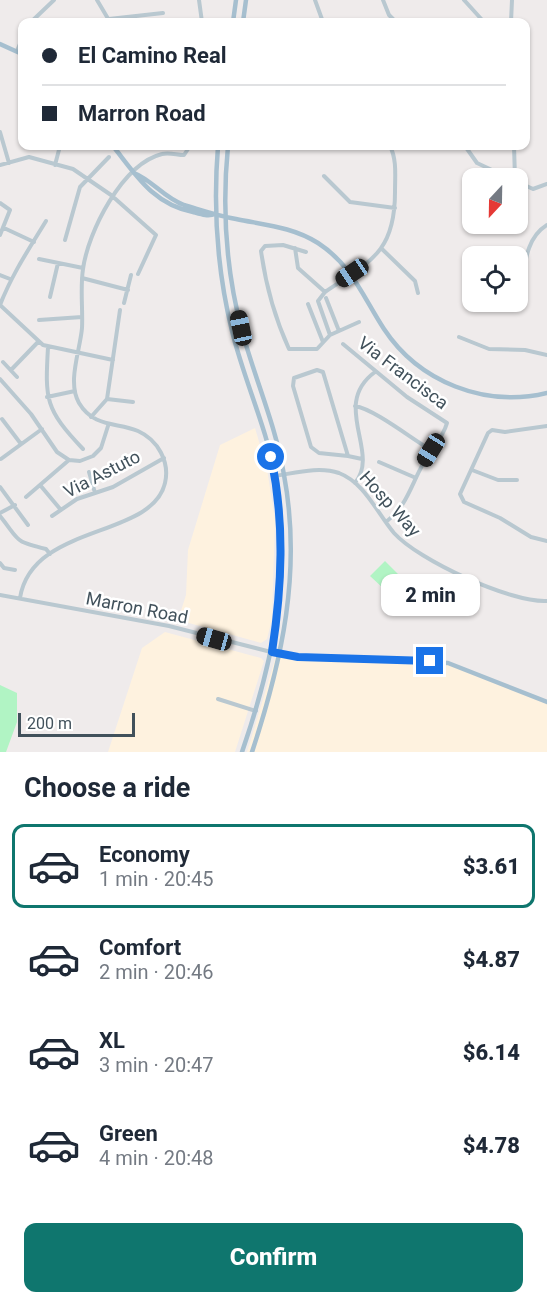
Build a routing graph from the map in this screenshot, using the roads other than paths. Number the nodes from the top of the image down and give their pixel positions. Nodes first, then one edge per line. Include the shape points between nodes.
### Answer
1 (54, 0) edge
2 (97, 0) edge
3 (199, 0) edge
4 (236, 0) edge
5 (246, 0) edge
6 (315, 0) edge
7 (383, 0) edge
8 (464, 0) edge
9 (512, 0) edge
10 (163, 13) dead end
11 (35, 18) edge
12 (108, 18) edge
13 (130, 18) edge
14 (201, 18) edge
15 (234, 18) edge
16 (244, 18) edge
17 (322, 18) edge
18 (392, 18) edge
19 (480, 18) edge
20 (511, 18) edge
21 (0, 44) edge
22 (18, 51) edge
23 (0, 132) edge
24 (59, 150) edge
25 (116, 150) edge
26 (187, 150) edge
27 (218, 150) edge
28 (228, 150) edge
29 (391, 150) edge
30 (468, 150) edge
31 (514, 150) edge
32 (109, 157) dead end
33 (9, 163) junction
34 (0, 165) edge
35 (55, 165) junction
36 (485, 168) edge
37 (515, 168) edge
38 (134, 173) junction
39 (324, 176) dead end
40 (88, 179) junction
41 (547, 184) edge
42 (528, 185) edge
43 (111, 195) junction
44 (0, 203) edge
45 (395, 208) junction
46 (216, 214) junction
47 (226, 217) junction
48 (46, 221) dead end
49 (547, 225) edge
50 (4, 228) junction
51 (0, 235) edge
52 (64, 240) dead end
53 (34, 242) junction
54 (295, 248) junction
55 (382, 249) junction
56 (528, 250) edge
57 (306, 252) dead end
58 (39, 259) dead end
59 (58, 263) junction
60 (83, 268) junction
61 (352, 273) junction
62 (138, 274) dead end
63 (0, 275) edge
64 (132, 275) dead end
65 (82, 278) junction
66 (10, 279) junction
67 (128, 290) junction
68 (325, 292) junction
69 (418, 293) dead end
70 (50, 297) dead end
71 (326, 298) dead end
72 (124, 303) dead end
73 (308, 304) dead end
74 (0, 305) edge
75 (120, 310) dead end
76 (82, 317) junction
77 (39, 320) dead end
78 (359, 322) dead end
79 (339, 331) junction
80 (330, 335) junction
81 (459, 337) dead end
82 (38, 342) junction
83 (323, 342) junction
84 (343, 344) dead end
85 (48, 346) junction
86 (78, 353) junction
87 (547, 355) edge
88 (113, 360) junction
89 (3, 362) dead end
90 (11, 370) junction
91 (375, 372) junction
92 (17, 377) dead end
93 (0, 379) edge
94 (2, 386) edge
95 (75, 391) junction
96 (547, 393) edge
97 (47, 397) junction
98 (107, 399) junction
99 (133, 402) dead end
100 (355, 406) junction
101 (91, 417) junction
102 (2, 419) dead end
103 (108, 426) junction
104 (547, 426) edge
105 (42, 429) junction
106 (21, 444) junction
107 (83, 449) dead end
108 (431, 450) junction
109 (348, 456) junction
110 (164, 458) junction
111 (1, 459) edge
112 (362, 459) junction
113 (69, 460) junction
114 (379, 462) dead end
115 (472, 470) junction
116 (89, 472) dead end
117 (284, 475) junction
118 (275, 476) junction
119 (416, 478) junction
120 (517, 480) dead end
121 (355, 483) junction
122 (40, 485) junction
123 (0, 487) edge
124 (95, 493) junction
125 (26, 497) dead end
126 (15, 505) junction
127 (61, 510) junction
128 (0, 514) edge
129 (52, 516) dead end
130 (386, 522) junction
131 (28, 525) dead end
132 (547, 541) edge
133 (50, 554) junction
134 (0, 563) edge
135 (15, 570) dead end
136 (471, 579) junction
137 (466, 592) dead end
138 (0, 595) edge
139 (20, 598) junction
140 (547, 601) edge
141 (272, 652) junction
142 (281, 654) junction
143 (218, 699) dead end
144 (547, 702) edge
145 (256, 711) junction
146 (255, 742) junction
147 (242, 752) edge
148 (252, 752) edge
149 (259, 752) edge

1 - 11 street
2 - 12 street
3 - 14 street
4 - 15 main road
5 - 16 main road
6 - 17 street
7 - 18 street
8 - 19 street
9 - 20 street
10 - 13 street
21 - 22 main road
23 - 33 street
24 - 35 street
25 - 38 main road
26 - 38 street via 184,155 161,154
27 - 46 main road
28 - 47 main road
29 - 45 street
30 - 36 street
31 - 37 street
32 - 40 street
33 - 34 street
33 - 35 street via 29,157
35 - 40 street via 73,169
38 - 43 street
38 - 46 main road via 145,188 174,207
39 - 45 street via 350,202
40 - 43 street
40 - 52 street via 80,187
41 - 42 street via 536,189
43 - 60 street
43 - 62 street via 156,234
44 - 50 street via 10,210
45 - 55 street via 392,231
46 - 47 main road
46 - 118 main road via 232,331
47 - 61 main road via 303,234
47 - 117 main road via 241,328
48 - 53 street
49 - 56 street via 538,231
50 - 51 street
50 - 53 street
53 - 66 street
54 - 57 street
54 - 68 street via 298,268
54 - 83 street via 265,246 261,252 275,318 289,349 317,349
55 - 61 street
55 - 69 street via 406,270
58 - 59 street
59 - 60 street
59 - 70 street
60 - 65 street
61 - 68 street
61 - 96 main road via 392,339 429,374 462,390 491,396
63 - 66 street
64 - 67 street
65 - 67 street
65 - 76 street
66 - 74 street
67 - 72 street
68 - 80 street via 318,301
71 - 79 street
73 - 83 street
74 - 82 street
75 - 88 street
76 - 77 street
76 - 86 street
78 - 79 street
79 - 80 street
80 - 83 street
81 - 87 street via 489,349
82 - 85 street
82 - 90 street
84 - 91 street, Via Francisca
85 - 86 street
85 - 97 street
86 - 88 street
86 - 95 street
88 - 98 street
89 - 90 street
90 - 92 street
91 - 100 street via 361,387
91 - 108 street, Via Francisca via 447,423
93 - 94 street
94 - 105 street
95 - 97 street
95 - 101 street
97 - 107 street via 59,424
98 - 99 street
98 - 101 street
100 - 108 street via 370,410
100 - 112 street
101 - 103 street
102 - 106 street
103 - 110 street via 138,431 156,444
103 - 113 street via 93,456
104 - 115 street via 492,430
105 - 106 street
105 - 113 street via 57,452
106 - 111 street
108 - 119 street
109 - 109 street via 322,372 317,370 294,378 311,447 319,453
109 - 112 street
110 - 124 street, Via Astuto
110 - 133 street via 166,482 151,506
112 - 121 street via 363,468
113 - 122 street
114 - 119 street
115 - 120 street via 498,480
115 - 132 street via 460,494 464,502 531,537
116 - 124 street
117 - 118 street, Hosp Way
117 - 121 street, Hosp Way via 323,470 339,473
117 - 142 main road via 290,522 291,585
118 - 141 main road via 281,584
119 - 130 street via 408,498
121 - 130 street, Hosp Way
122 - 125 street
122 - 127 street
123 - 126 street
124 - 127 street, Via Astuto
126 - 128 street
126 - 131 street
127 - 129 street, Via Astuto
128 - 133 street via 19,542 46,549
130 - 136 street, Hosp Way via 411,548
133 - 139 street via 27,573
134 - 135 street
136 - 137 street
136 - 140 street, Hosp Way via 521,599
138 - 139 street, Marron Road
139 - 141 street, Marron Road via 169,626
141 - 142 main road, Marron Road
141 - 145 main road
142 - 144 main road, Marron Road via 448,663
142 - 146 main road
143 - 145 street
145 - 147 main road
146 - 148 main road
146 - 149 main road

